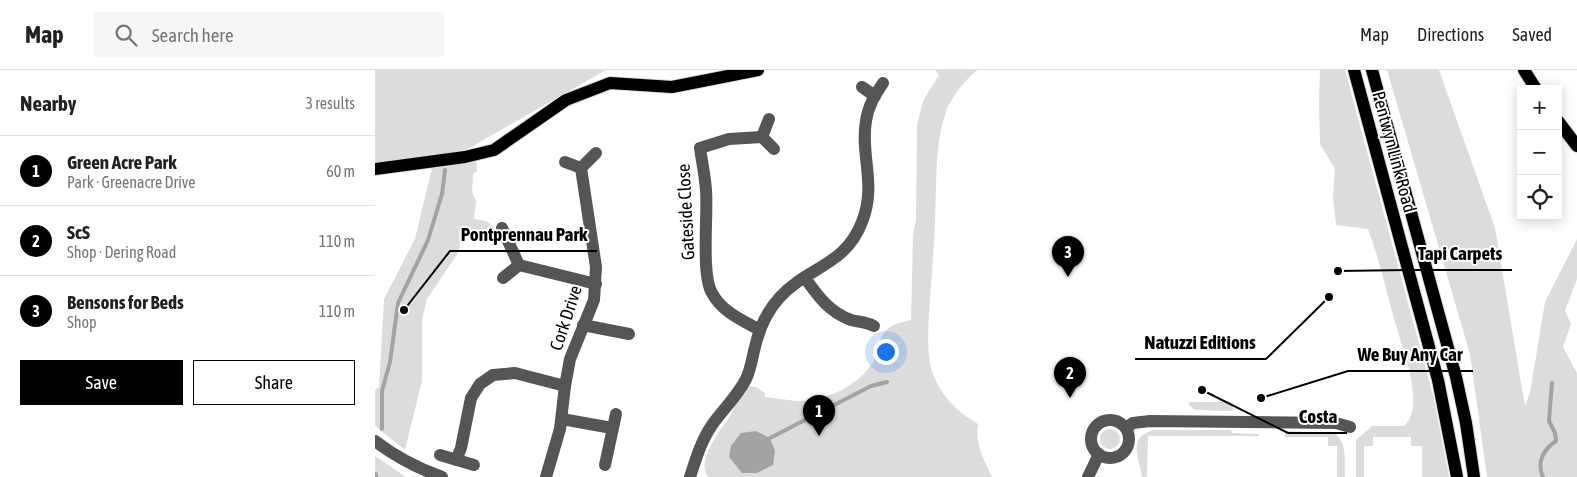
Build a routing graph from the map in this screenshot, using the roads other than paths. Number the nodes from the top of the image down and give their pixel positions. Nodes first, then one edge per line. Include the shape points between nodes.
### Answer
1 (758, 70) edge
2 (1354, 70) edge
3 (1373, 70) edge
4 (1524, 70) edge
5 (883, 83) dead end
6 (1533, 85) edge
7 (862, 87) dead end
8 (875, 96) junction
9 (769, 119) dead end
10 (1562, 126) edge
11 (762, 137) junction
12 (1577, 146) edge
13 (774, 150) dead end
14 (596, 153) dead end
15 (565, 162) dead end
16 (581, 168) junction
17 (375, 169) edge
18 (502, 228) dead end
19 (519, 265) junction
20 (503, 278) dead end
21 (805, 278) junction
22 (596, 284) junction
23 (583, 325) junction
24 (874, 326) dead end
25 (760, 330) junction
26 (629, 334) dead end
27 (565, 386) junction
28 (616, 414) dead end
29 (562, 419) junction
30 (1350, 427) dead end
31 (612, 428) junction
32 (1126, 428) junction
33 (375, 441) edge
34 (1099, 454) junction
35 (440, 455) dead end
36 (456, 460) junction
37 (605, 465) dead end
38 (474, 466) dead end
39 (442, 477) edge
40 (546, 477) edge
41 (690, 477) edge
42 (1088, 477) edge
43 (1457, 477) edge
44 (1474, 477) edge

1 - 17 main road via 672,87 610,83 566,100 493,150
2 - 43 main road, Pentwyn Link Road via 1438,380
3 - 44 main road, Pentwyn Link Road via 1456,377
4 - 6 main road
5 - 8 street
7 - 8 street
8 - 21 street via 866,120 869,189 863,221 844,252
9 - 11 street
10 - 12 main road
11 - 13 street
11 - 25 street, Gateside Close via 696,143 706,189 706,256 710,291 725,310
14 - 16 street
15 - 16 street
16 - 22 street, Cork Drive
18 - 19 street
19 - 20 street
19 - 22 street
21 - 24 street via 833,311 853,321
21 - 25 street via 779,298
22 - 23 street, Cork Drive via 595,300
23 - 26 street
23 - 27 street, Cork Drive via 570,359
25 - 41 street via 747,377 707,434
27 - 29 street, Cork Drive
27 - 36 street via 515,373 493,375 480,384 471,398
28 - 31 street
29 - 31 street
29 - 40 street, Cork Drive
30 - 32 street via 1336,423 1150,420 1133,423
31 - 37 street
32 - 34 street via 1129,434 1123,452 1112,458
32 - 34 street via 1112,420 1099,423 1091,438
33 - 39 street via 399,458
34 - 42 street
35 - 36 street
36 - 38 street

